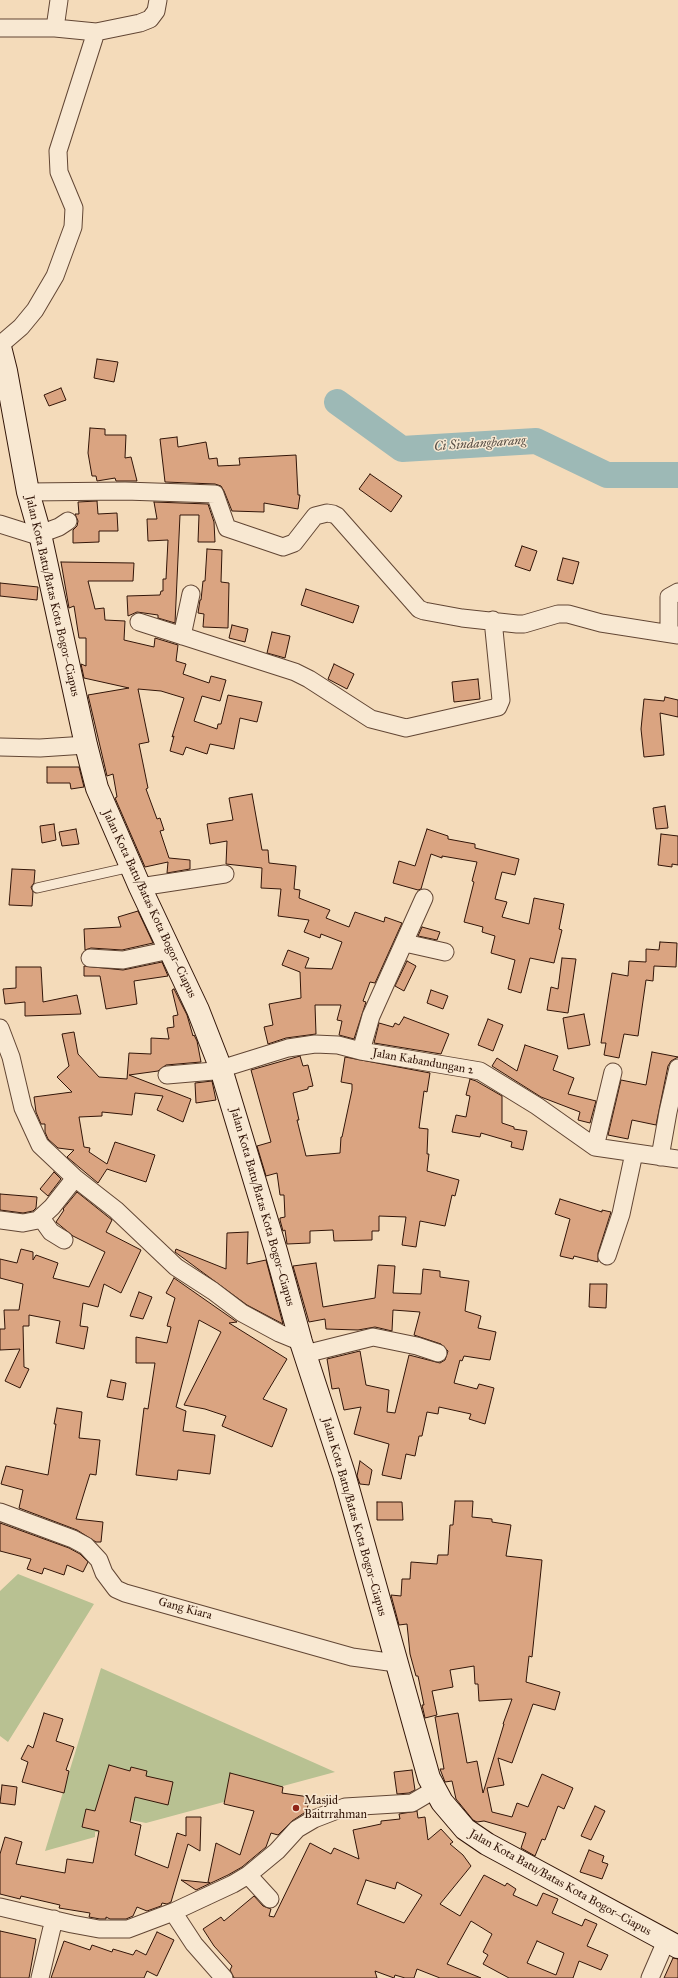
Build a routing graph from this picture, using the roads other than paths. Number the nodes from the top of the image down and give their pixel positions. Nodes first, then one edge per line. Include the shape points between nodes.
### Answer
1 (59, 0) edge
2 (158, 0) edge
3 (0, 28) edge
4 (55, 28) junction
5 (96, 32) junction
6 (0, 346) edge
7 (28, 492) junction
8 (68, 522) dead end
9 (0, 524) edge
10 (40, 536) junction
11 (678, 592) edge
12 (191, 594) dead end
13 (493, 620) junction
14 (139, 622) dead end
15 (674, 634) edge
16 (182, 636) junction
17 (86, 745) junction
18 (0, 747) edge
19 (131, 867) junction
20 (225, 874) dead end
21 (140, 887) junction
22 (37, 888) dead end
23 (424, 898) dead end
24 (405, 943) junction
25 (170, 950) junction
26 (445, 952) dead end
27 (90, 958) dead end
28 (0, 1028) edge
29 (361, 1051) junction
30 (221, 1068) junction
31 (678, 1068) edge
32 (613, 1072) dead end
33 (167, 1075) dead end
34 (595, 1147) junction
35 (634, 1153) junction
36 (660, 1157) junction
37 (678, 1160) edge
38 (75, 1178) junction
39 (41, 1218) junction
40 (0, 1220) edge
41 (64, 1240) dead end
42 (607, 1256) dead end
43 (303, 1348) junction
44 (438, 1353) dead end
45 (0, 1512) edge
46 (396, 1662) junction
47 (434, 1790) junction
48 (248, 1875) junction
49 (270, 1900) dead end
50 (0, 1907) edge
51 (173, 1912) junction
52 (54, 1920) junction
53 (672, 1944) edge
54 (40, 1978) edge
55 (224, 1978) edge
56 (650, 1978) edge

1 - 4 street
2 - 5 street via 156,11 150,19 140,24
3 - 4 street
4 - 5 street
5 - 6 street via 58,151 59,172 74,208 72,227 55,276 35,310
6 - 7 main road, Jalan Kota Batu/Batas Kota Bogor–Ciapus
7 - 10 main road, Jalan Kota Batu/Batas Kota Bogor–Ciapus
7 - 13 street via 125,491 215,494 226,528 283,547 294,543 315,516 332,514 337,516 419,609 462,618
8 - 10 street
9 - 10 street
10 - 17 main road, Jalan Kota Batu/Batas Kota Bogor–Ciapus
11 - 15 street via 669,597
12 - 16 street
13 - 15 street via 524,624 558,614 568,614 601,623
13 - 16 street via 501,700 498,707 406,728 371,718 295,672
14 - 16 street
17 - 18 street
17 - 19 main road, Jalan Kota Batu/Batas Kota Bogor–Ciapus via 97,788
19 - 21 main road, Jalan Kota Batu/Batas Kota Bogor–Ciapus
19 - 22 lane
20 - 21 street
21 - 25 main road, Jalan Kota Batu/Batas Kota Bogor–Ciapus
23 - 24 street
24 - 26 street
24 - 29 street via 376,1005
25 - 27 street via 123,960
25 - 30 main road, Jalan Kota Batu/Batas Kota Bogor–Ciapus
28 - 38 street via 11,1057 23,1108 40,1145
29 - 30 street, Jalan Kabandungan 2 via 338,1044 315,1044 288,1048
29 - 34 street, Jalan Kabandungan 2 via 480,1071 537,1106
30 - 33 street, Jalan Kabandungan 2 via 214,1071
30 - 43 main road, Jalan Kota Batu/Batas Kota Bogor–Ciapus
31 - 36 street
32 - 34 street
34 - 35 street, Jalan Kabandungan 2
35 - 36 street, Jalan Kabandungan 2
35 - 42 street via 621,1214
36 - 37 street, Jalan Kabandungan 2
38 - 39 street
38 - 43 street via 116,1210 176,1267 242,1314
39 - 40 street via 31,1223
39 - 41 street via 51,1232
43 - 44 street via 373,1337 411,1344
43 - 46 main road, Jalan Kota Batu/Batas Kota Bogor–Ciapus via 344,1474
45 - 46 street, Gang Kiara via 86,1546 99,1560 104,1573 116,1589 125,1593 352,1657
46 - 47 main road, Jalan Kota Batu/Batas Kota Bogor–Ciapus via 424,1765
47 - 48 street via 412,1803 345,1807 314,1819 297,1830
47 - 53 main road, Jalan Kota Batu/Batas Kota Bogor–Ciapus via 452,1815 471,1833
48 - 49 street
48 - 51 street
50 - 52 street
51 - 52 street via 124,1930
51 - 55 street via 194,1944
52 - 54 street
53 - 56 street

